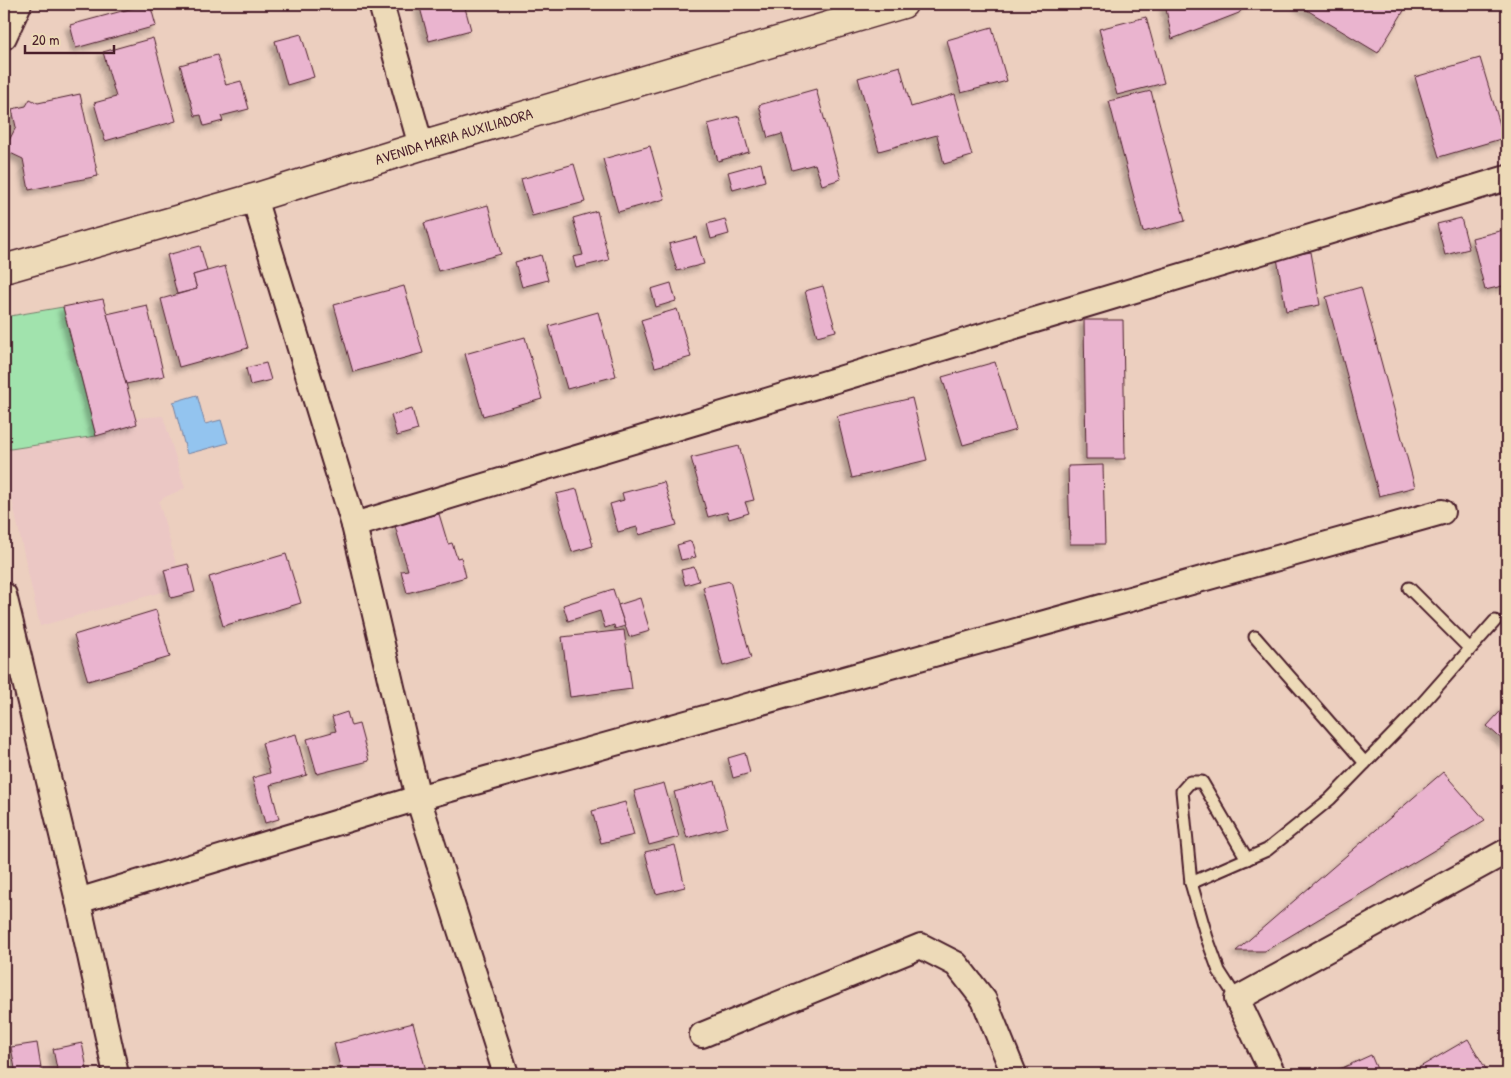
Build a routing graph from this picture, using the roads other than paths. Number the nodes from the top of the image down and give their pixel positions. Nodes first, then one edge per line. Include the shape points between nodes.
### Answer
1 (19, 4) edge
2 (381, 4) edge
3 (903, 4) edge
4 (4, 37) edge
5 (421, 146) junction
6 (1507, 178) edge
7 (254, 198) junction
8 (4, 270) edge
9 (1442, 512) dead end
10 (354, 525) junction
11 (1409, 588) dead end
12 (4, 595) edge
13 (1495, 621) dead end
14 (1255, 637) dead end
15 (1470, 650) junction
16 (1365, 763) junction
17 (418, 798) junction
18 (1507, 851) edge
19 (1247, 859) junction
20 (1191, 883) junction
21 (78, 900) junction
22 (1237, 999) junction
23 (702, 1035) dead end
24 (116, 1074) edge
25 (506, 1074) edge
26 (1014, 1074) edge
27 (1273, 1074) edge

1 - 4 street
2 - 5 street
3 - 5 main road, AVENIDA MARIA AUXILIADORA
5 - 7 main road, AVENIDA MARIA AUXILIADORA
6 - 10 street
7 - 8 main road, AVENIDA MARIA AUXILIADORA
7 - 10 street
9 - 17 street
10 - 17 street
11 - 15 lane
12 - 21 street
13 - 15 lane
14 - 16 lane
15 - 16 lane
16 - 19 lane via 1330,799 1281,839
17 - 21 street
17 - 25 street
18 - 22 street
19 - 20 lane
19 - 20 lane via 1202,782 1190,782 1182,791
20 - 22 lane via 1219,971
21 - 24 street
22 - 27 street
23 - 26 street via 921,946 956,964 984,1000

